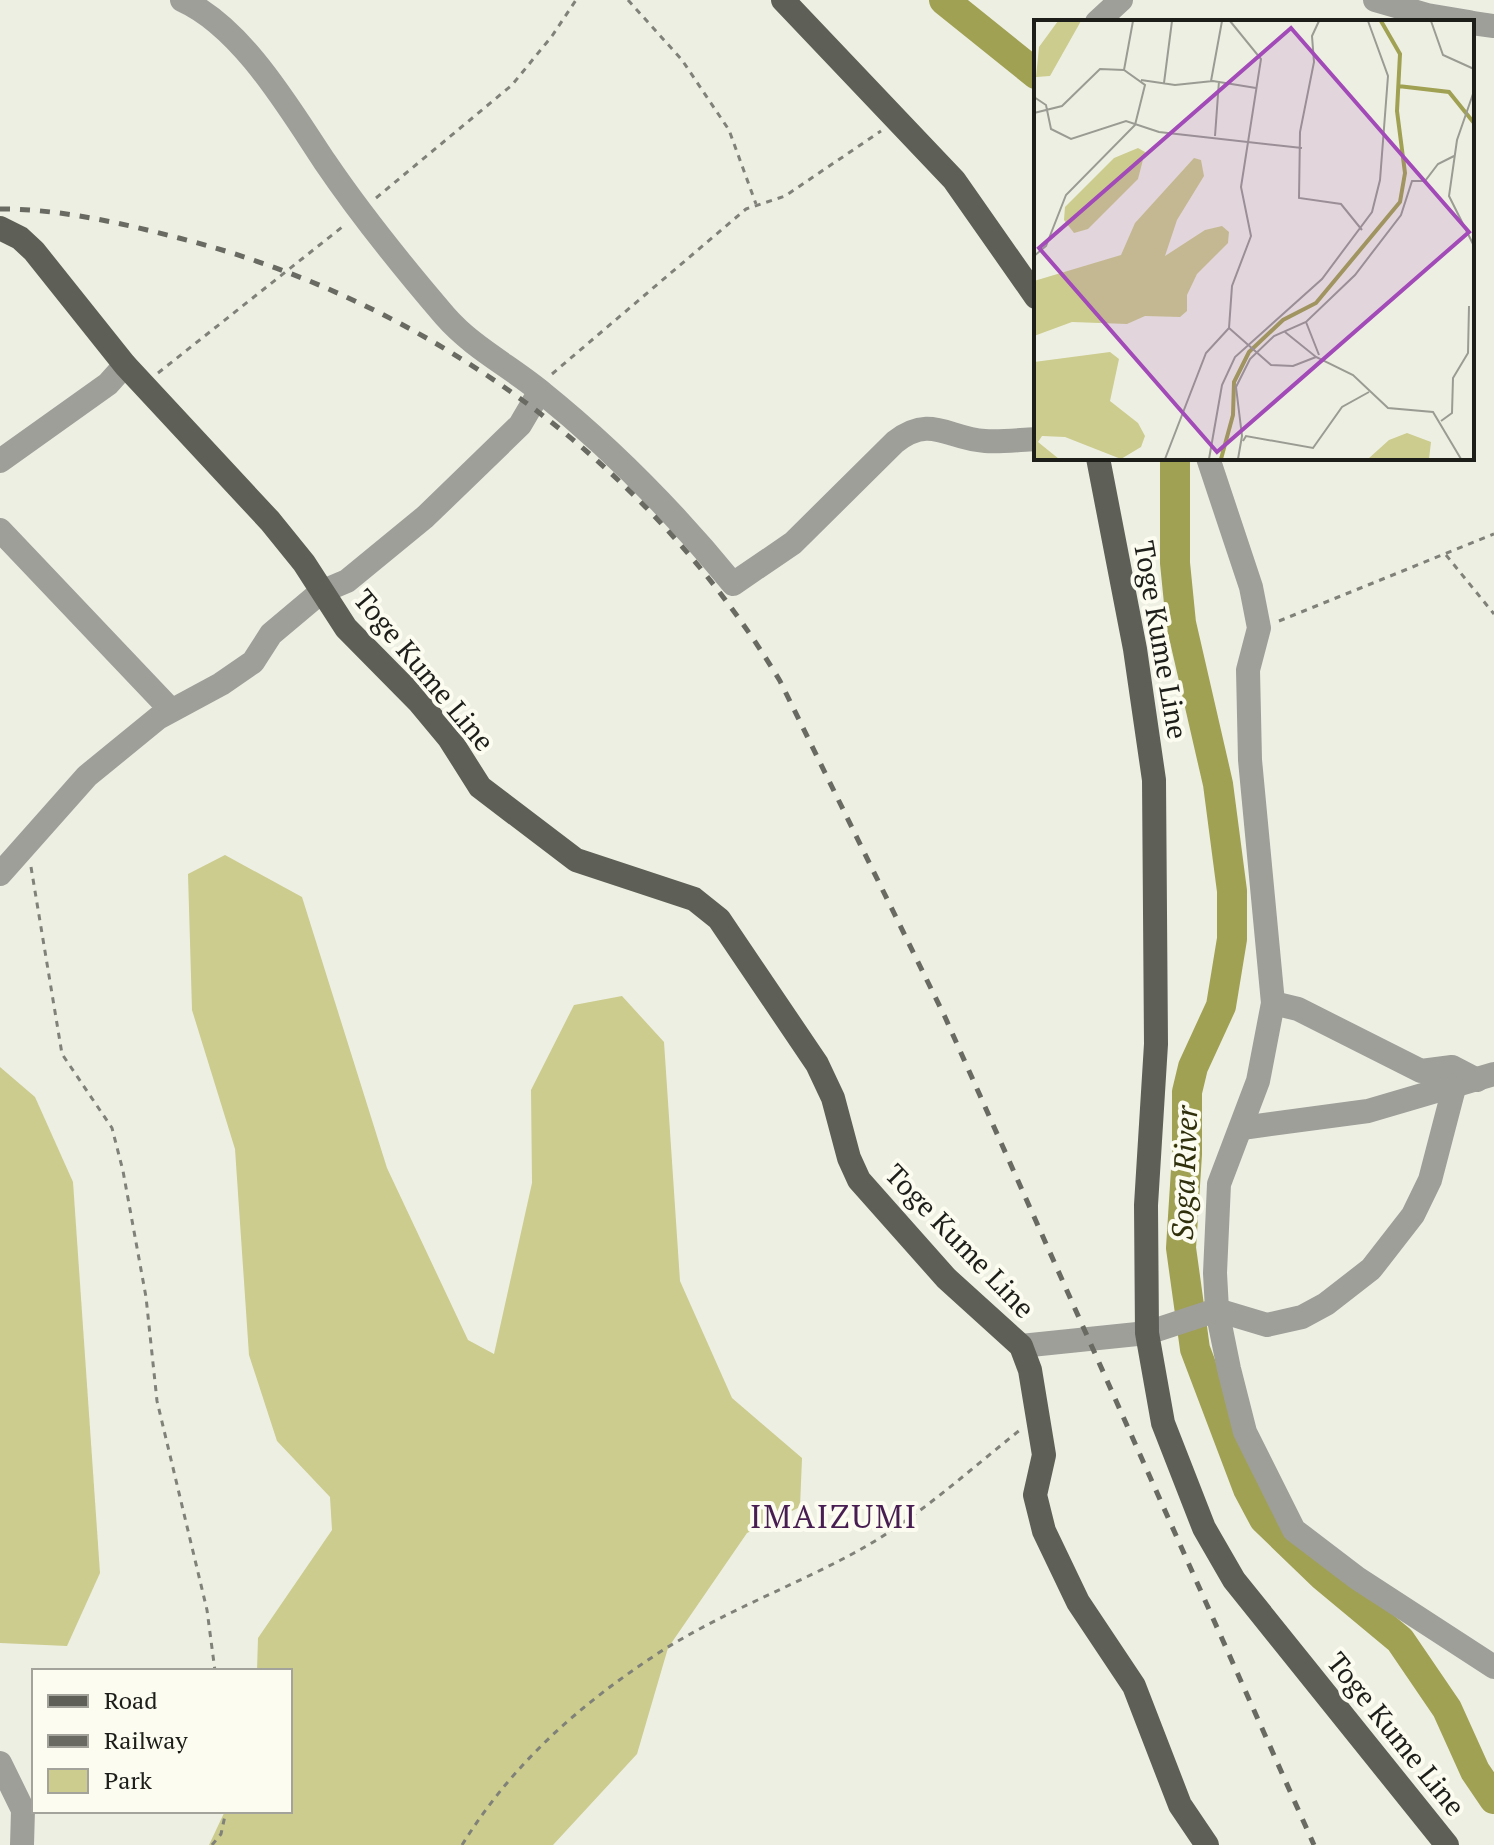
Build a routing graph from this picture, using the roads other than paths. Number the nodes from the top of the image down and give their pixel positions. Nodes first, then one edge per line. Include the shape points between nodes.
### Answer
1 (182, 0) edge
2 (783, 0) edge
3 (1121, 0) edge
4 (1375, 0) edge
5 (1099, 20) edge
6 (1458, 20) edge
7 (1474, 23) edge
8 (1494, 26) edge
9 (0, 228) edge
10 (1034, 294) edge
11 (125, 365) junction
12 (540, 391) junction
13 (1034, 439) edge
14 (1098, 460) edge
15 (1209, 460) edge
16 (0, 461) edge
17 (0, 530) edge
18 (321, 592) junction
19 (171, 710) junction
20 (0, 874) edge
21 (1273, 1003) junction
22 (1475, 1080) edge
23 (1242, 1128) junction
24 (1217, 1310) junction
25 (1147, 1333) junction
26 (1021, 1346) junction
27 (1494, 1667) edge
28 (0, 1763) edge
29 (22, 1845) edge
30 (1207, 1845) edge
31 (1447, 1845) edge

1 - 12 street via 204,10 289,106 362,211 467,340
2 - 10 main road via 954,180
3 - 5 street
4 - 6 street
7 - 8 street
9 - 11 main road, Toge Kume Line via 34,251
11 - 16 street via 108,384
11 - 18 main road, Toge Kume Line via 270,521
12 - 13 street via 629,467 733,584 793,543 895,442 914,430 930,428 985,441
12 - 18 street via 520,425 425,517 347,581
14 - 25 main road, Toge Kume Line via 1154,780 1156,1044 1146,1205
15 - 21 street via 1251,587 1259,628 1248,670 1250,760
17 - 19 street
18 - 19 street via 271,634 253,662
18 - 26 main road, Toge Kume Line via 346,628 449,738 480,787 576,860 694,899 719,919 817,1064 859,1180 957,1289
19 - 20 street via 87,776
21 - 22 street via 1298,1009 1421,1071 1452,1067
21 - 23 street via 1258,1081
22 - 23 street via 1368,1111
22 - 24 street via 1413,1215 1371,1269 1302,1317 1267,1325
23 - 24 street via 1219,1184
24 - 25 street
24 - 27 street via 1245,1432 1294,1530
25 - 26 street
25 - 31 main road, Toge Kume Line via 1163,1423 1204,1528 1234,1580
26 - 30 main road, Toge Kume Line via 1044,1455 1035,1495 1044,1531 1078,1602 1134,1686 1180,1805
28 - 29 street via 23,1810

